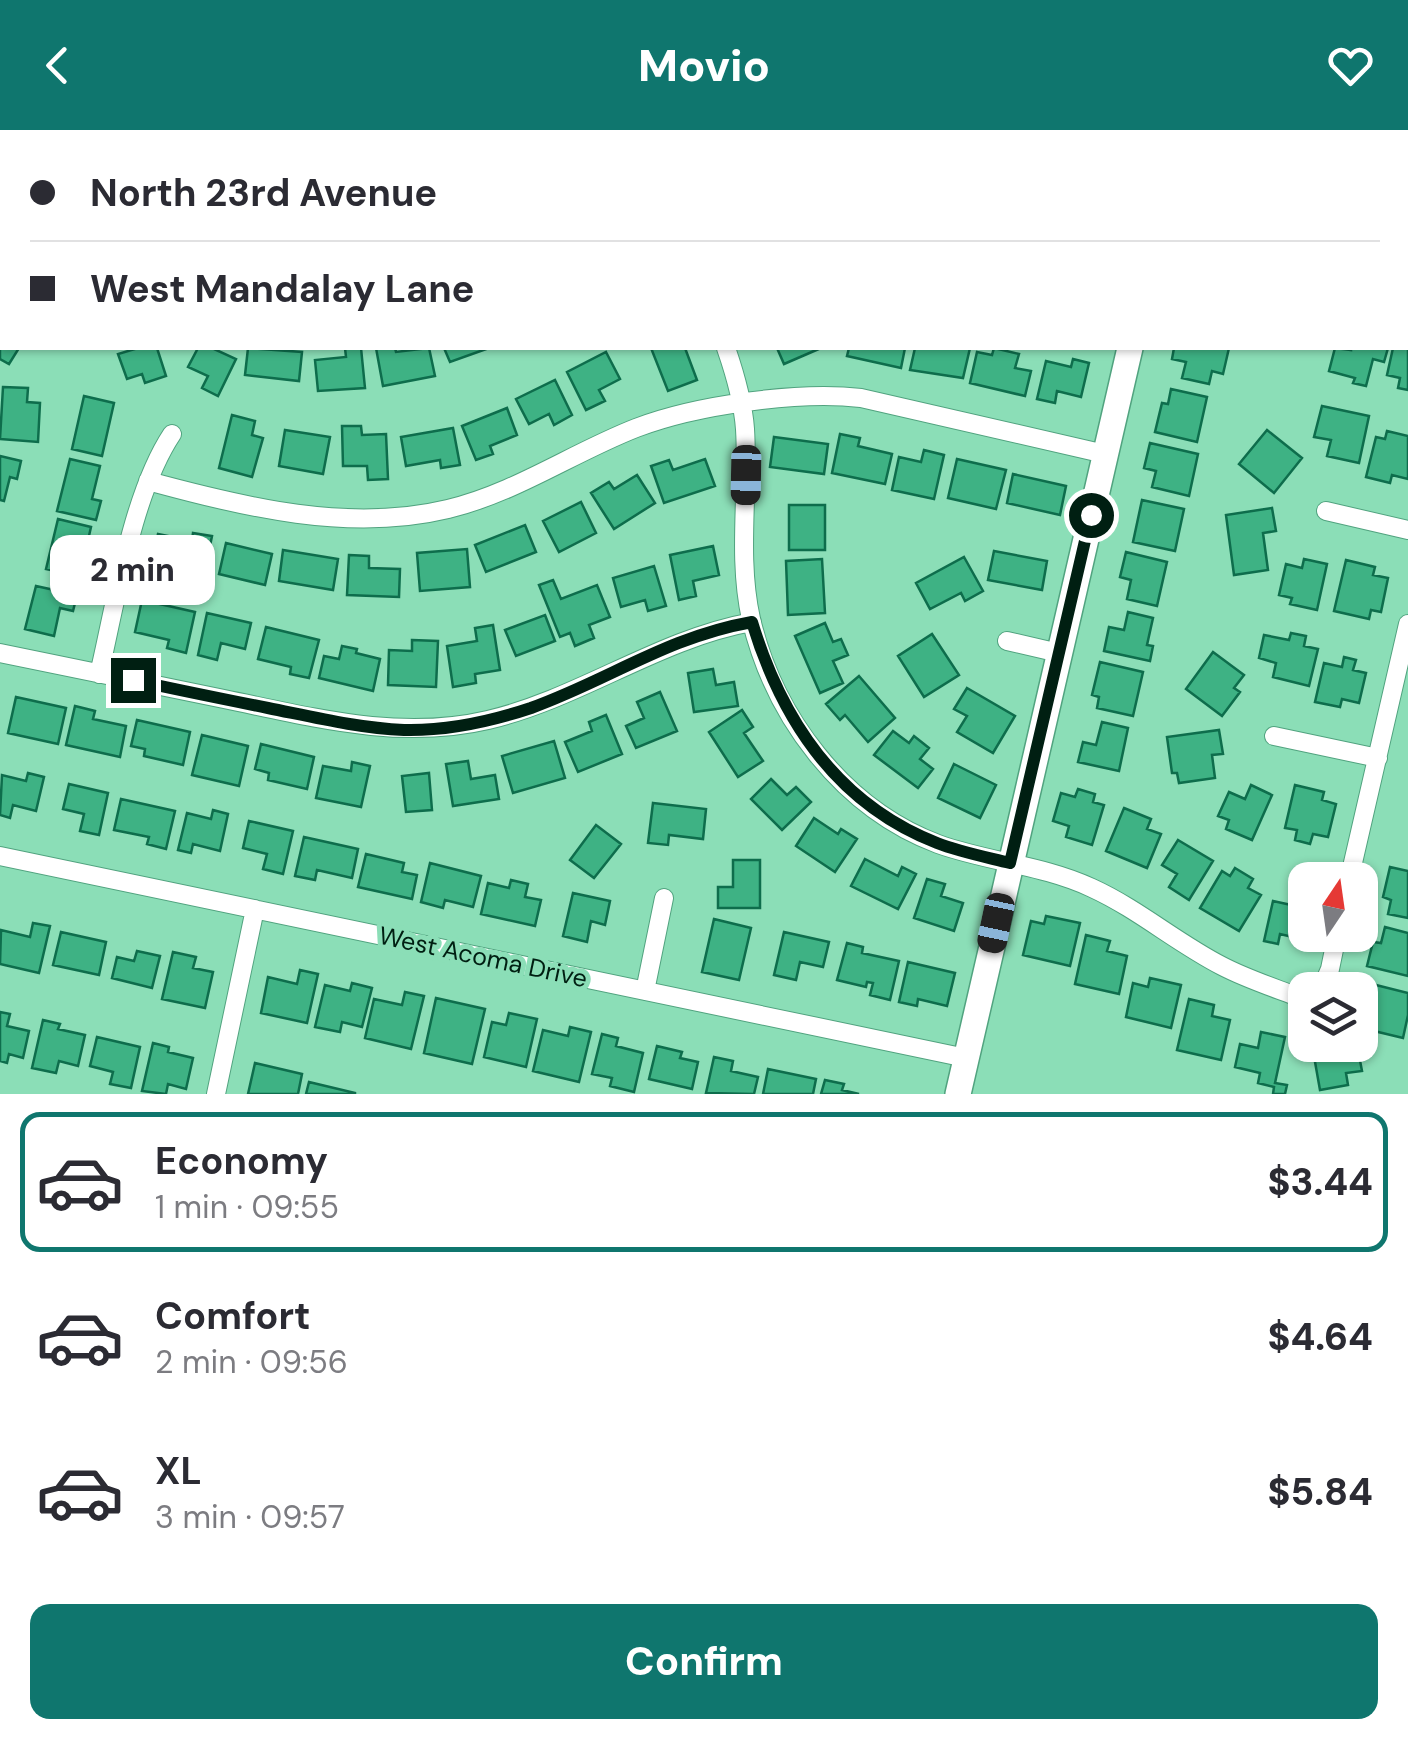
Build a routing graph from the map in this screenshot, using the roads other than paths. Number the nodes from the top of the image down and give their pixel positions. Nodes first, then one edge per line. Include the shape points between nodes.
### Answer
1 (727, 350) edge
2 (1130, 350) edge
3 (742, 405) junction
4 (172, 434) dead end
5 (1105, 454) junction
6 (148, 481) junction
7 (1326, 511) dead end
8 (1408, 530) edge
9 (752, 622) junction
10 (1408, 624) edge
11 (1007, 642) dead end
12 (0, 653) edge
13 (1059, 654) junction
14 (99, 674) junction
15 (1274, 736) dead end
16 (1378, 758) junction
17 (0, 856) edge
18 (1353, 862) edge
19 (1010, 863) junction
20 (664, 898) dead end
21 (255, 909) junction
22 (645, 991) junction
23 (1288, 993) edge
24 (966, 1058) junction
25 (216, 1094) edge
26 (958, 1094) edge

1 - 3 street
2 - 5 street
3 - 5 street via 861,398
3 - 6 street via 638,428 516,485 427,514 320,518
3 - 9 street via 744,565
4 - 6 street
5 - 13 street
6 - 14 street
7 - 8 street
9 - 14 street via 673,643 532,708 440,728 349,724
9 - 19 street via 791,720 841,781 898,824 938,844
10 - 16 street
11 - 13 street
12 - 14 street
13 - 19 street
15 - 16 street
16 - 18 street
17 - 21 street, West Acoma Drive
19 - 23 street via 1094,889 1220,966
19 - 24 street
20 - 22 street
21 - 22 street, West Acoma Drive
21 - 25 street
22 - 24 street, West Acoma Drive
24 - 26 street

